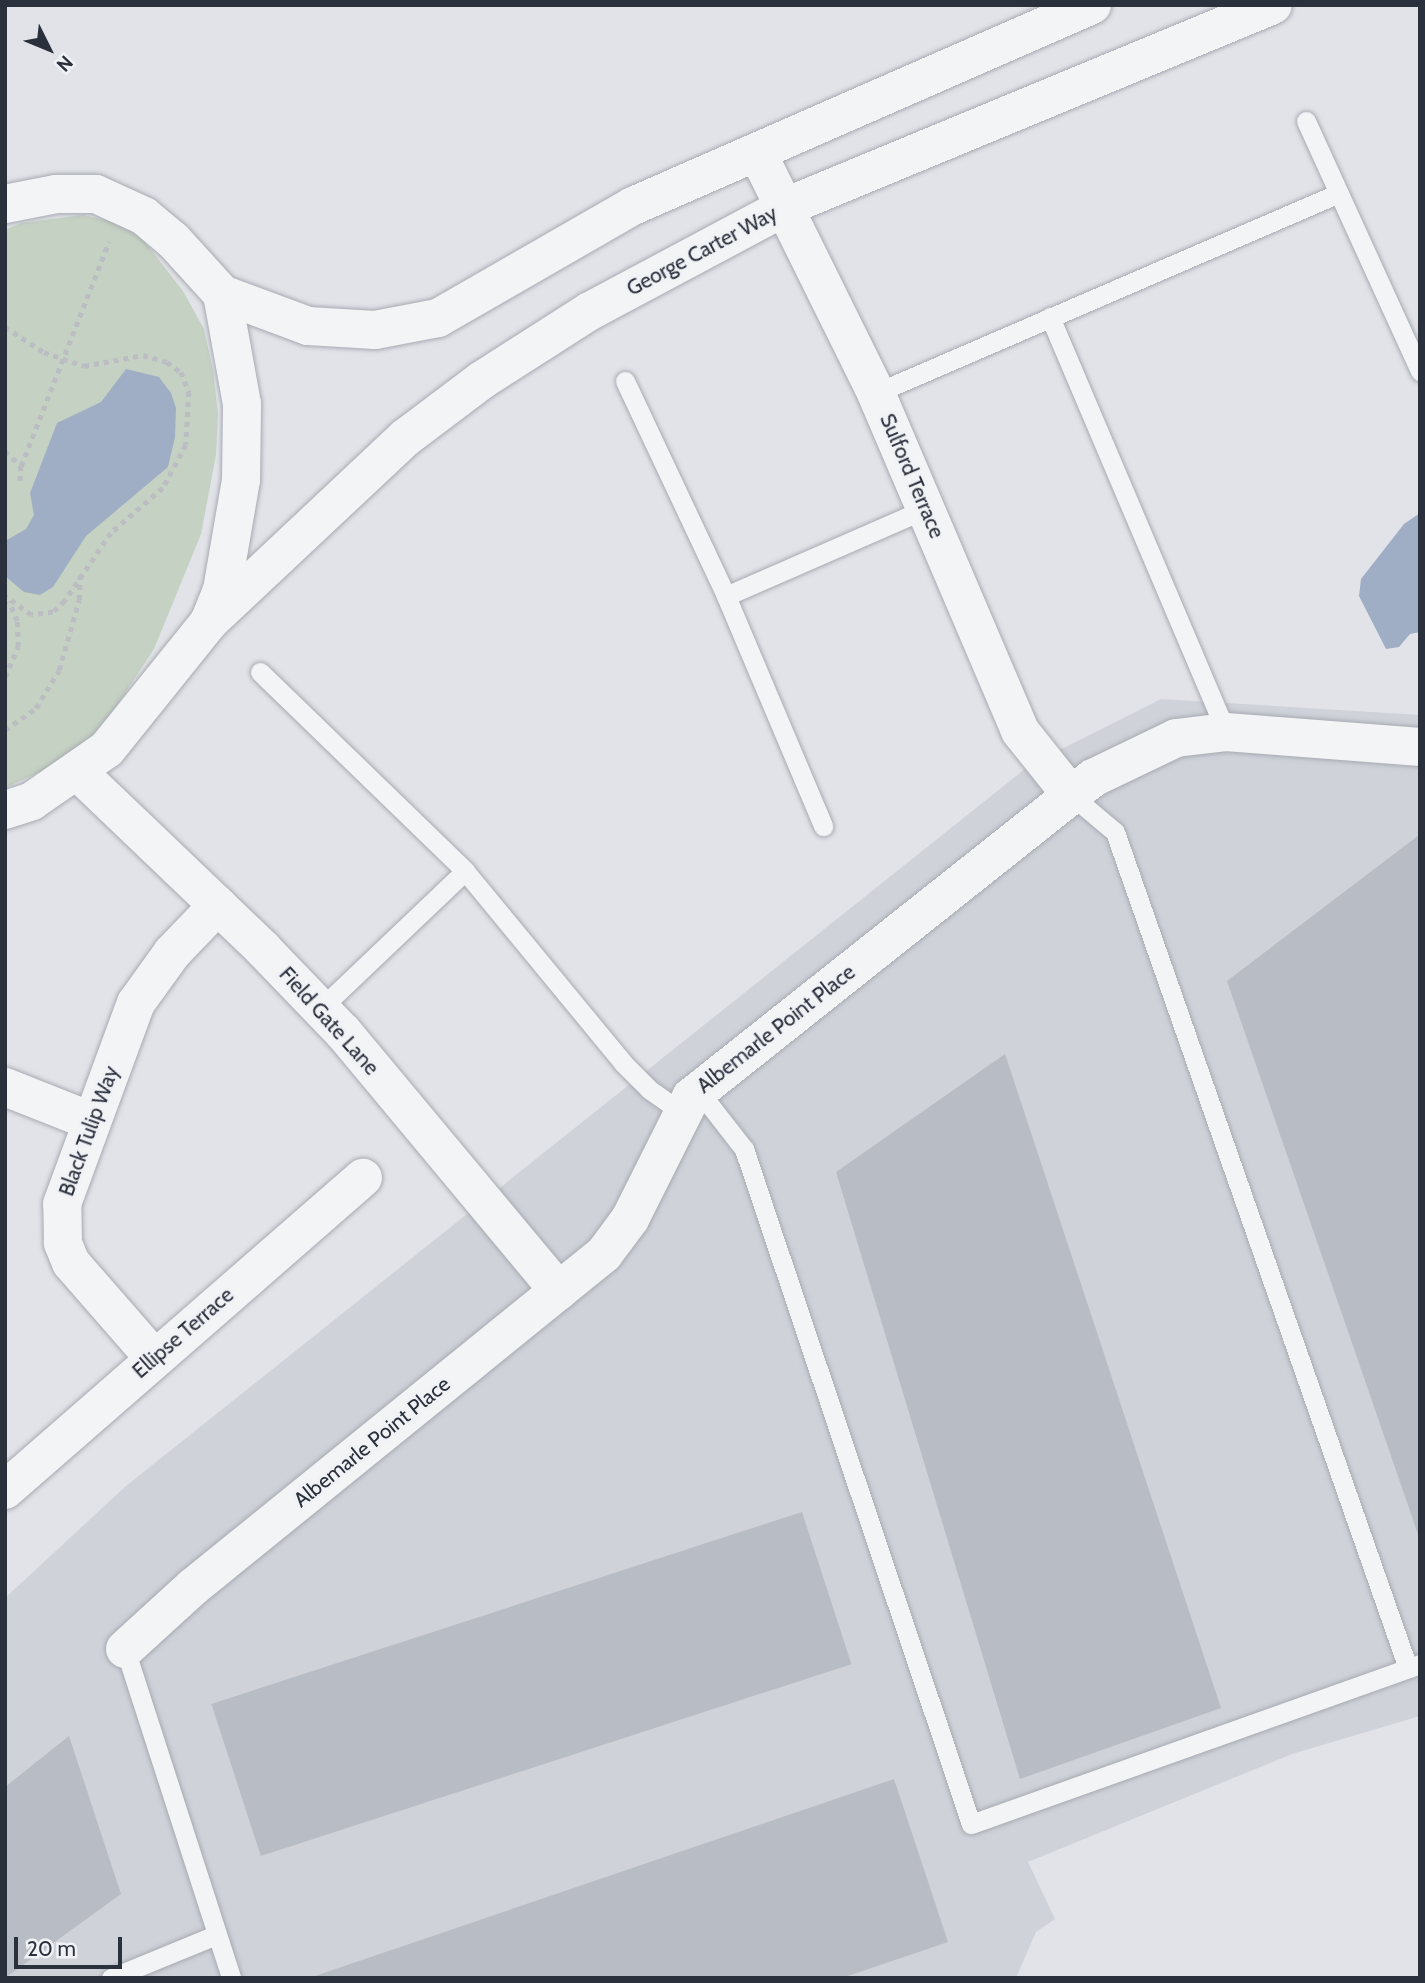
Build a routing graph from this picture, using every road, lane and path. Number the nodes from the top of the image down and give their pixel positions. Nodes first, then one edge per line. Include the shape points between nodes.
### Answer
1 (1092, 5) edge
2 (1273, 5) edge
3 (1306, 121) dead end
4 (757, 152) junction
5 (1339, 193) junction
6 (5, 204) edge
7 (123, 206) junction
8 (783, 208) junction
9 (222, 294) junction
10 (1050, 317) junction
11 (5, 328) edge
12 (62, 359) junction
13 (1420, 371) edge
14 (625, 381) dead end
15 (876, 393) junction
16 (5, 451) edge
17 (21, 466) junction
18 (20, 483) dead end
19 (926, 508) junction
20 (80, 575) junction
21 (726, 596) junction
22 (6, 597) edge
23 (209, 622) junction
24 (260, 672) dead end
25 (5, 677) edge
26 (5, 730) edge
27 (1226, 732) junction
28 (1420, 747) edge
29 (77, 771) junction
30 (1071, 794) junction
31 (5, 810) edge
32 (823, 826) dead end
33 (466, 871) junction
34 (218, 905) junction
35 (320, 1009) junction
36 (5, 1087) edge
37 (689, 1101) junction
38 (91, 1121) junction
39 (363, 1178) dead end
40 (559, 1292) junction
41 (154, 1358) junction
42 (5, 1490) edge
43 (125, 1649) joint
44 (1414, 1666) edge
45 (216, 1935) junction
46 (111, 1978) edge
47 (231, 1978) edge

1 - 4 street
2 - 8 street, George Carter Way
3 - 5 lane
4 - 8 street, Sulford Terrace
4 - 9 street via 584,231 438,318 375,330 308,326
5 - 10 lane
5 - 13 lane
6 - 7 street via 56,194 96,194
7 - 9 street via 173,240
7 - 12 path
8 - 15 street, Sulford Terrace
8 - 23 street, George Carter Way via 601,304 482,380 405,438
9 - 23 street, George Carter Way via 242,404 241,480 222,590
10 - 15 lane
10 - 27 lane
11 - 12 path
12 - 17 path
12 - 20 path via 84,366 143,355 181,372 189,392 186,445 163,488 111,533
14 - 21 lane
15 - 19 street, Sulford Terrace
16 - 17 path
17 - 18 path
19 - 21 lane
19 - 30 street, Sulford Terrace via 1020,731
20 - 22 path via 53,612 30,615
20 - 26 path via 79,600 59,670 36,708
21 - 32 lane
22 - 25 path via 17,621 18,648
23 - 29 street, George Carter Way via 107,749
24 - 33 lane
27 - 28 street, Albemarle Point Place
27 - 30 street, Albemarle Point Place via 1176,738 1150,747 1114,764
29 - 31 street, George Carter Way via 32,801
29 - 34 street, Field Gate Lane
30 - 37 street, Albemarle Point Place
30 - 44 lane via 1115,832
33 - 35 lane
33 - 37 lane via 623,1063 650,1090
34 - 35 street, Field Gate Lane
34 - 38 street, Black Tulip Way via 172,953 136,1003
35 - 40 street, Field Gate Lane
36 - 38 street
37 - 40 street, Albemarle Point Place via 623,1230 604,1254
37 - 44 lane via 744,1149 971,1824
38 - 41 street, Black Tulip Way via 62,1205 62,1242 84,1279
39 - 41 street, Ellipse Terrace
40 - 43 street, Albemarle Point Place via 193,1587
41 - 42 street, Ellipse Terrace
43 - 45 lane
45 - 46 lane
45 - 47 lane

